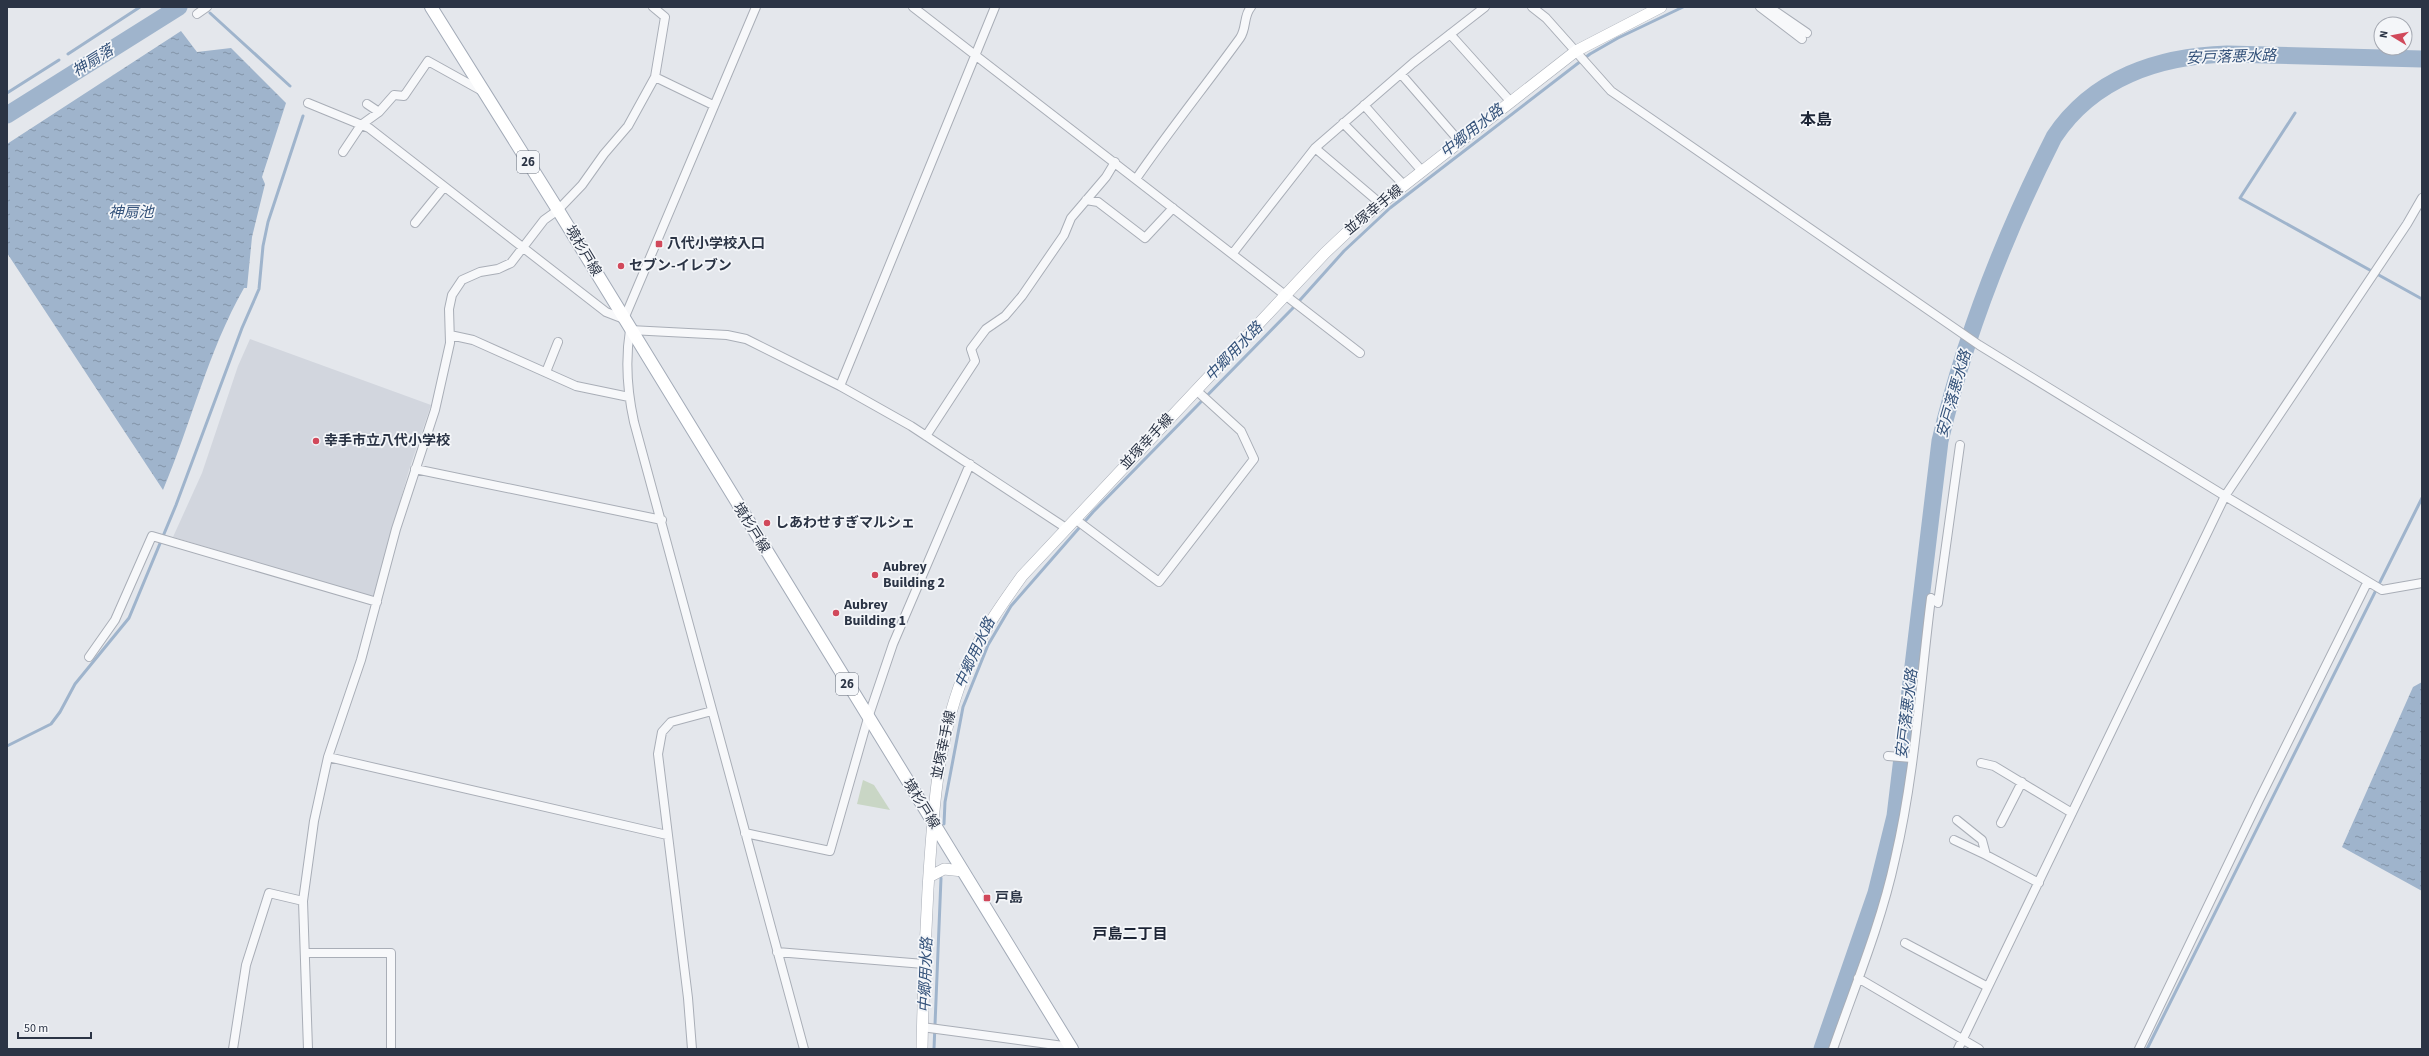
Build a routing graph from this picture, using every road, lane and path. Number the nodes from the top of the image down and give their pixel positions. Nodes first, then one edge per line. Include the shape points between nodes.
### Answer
1 (207, 7) edge
2 (431, 7) edge
3 (653, 7) edge
4 (756, 7) edge
5 (913, 7) edge
6 (995, 7) edge
7 (1251, 7) edge
8 (1485, 7) edge
9 (1532, 7) edge
10 (1760, 7) edge
11 (1769, 7) edge
12 (1657, 8) edge
13 (197, 14) dead end
14 (1450, 34) junction
15 (1576, 51) junction
16 (975, 55) junction
17 (1400, 74) junction
18 (655, 77) junction
19 (484, 92) junction
20 (1511, 102) junction
21 (308, 103) dead end
22 (366, 104) dead end
23 (713, 105) junction
24 (1364, 105) junction
25 (379, 112) junction
26 (1343, 123) junction
27 (361, 125) junction
28 (1460, 142) junction
29 (1315, 148) junction
30 (343, 152) dead end
31 (1115, 162) junction
32 (1422, 171) junction
33 (1136, 179) junction
34 (1404, 185) junction
35 (444, 187) junction
36 (2422, 198) edge
37 (1086, 200) junction
38 (1380, 204) junction
39 (1173, 208) junction
40 (558, 210) junction
41 (415, 223) dead end
42 (522, 247) junction
43 (1233, 253) junction
44 (1286, 293) junction
45 (624, 319) junction
46 (630, 330) junction
47 (450, 335) junction
48 (558, 342) dead end
49 (1360, 353) dead end
50 (546, 372) junction
51 (840, 386) junction
52 (1196, 390) junction
53 (629, 397) junction
54 (926, 436) junction
55 (1960, 445) dead end
56 (970, 464) junction
57 (415, 469) junction
58 (2225, 496) junction
59 (1075, 519) junction
60 (662, 520) junction
61 (1066, 528) junction
62 (2367, 583) junction
63 (2422, 583) edge
64 (378, 602) junction
65 (89, 657) dead end
66 (712, 711) junction
67 (868, 718) junction
68 (1888, 756) dead end
69 (328, 757) junction
70 (1912, 758) junction
71 (1981, 764) dead end
72 (2022, 782) junction
73 (2072, 813) junction
74 (1957, 820) dead end
75 (932, 822) junction
76 (2001, 823) dead end
77 (745, 833) junction
78 (667, 835) junction
79 (1954, 840) dead end
80 (1986, 855) junction
81 (963, 871) junction
82 (929, 877) junction
83 (2039, 883) junction
84 (302, 901) junction
85 (1905, 943) dead end
86 (777, 952) junction
87 (306, 953) junction
88 (924, 964) junction
89 (1858, 978) junction
90 (1988, 987) junction
91 (922, 1027) junction
92 (1964, 1039) junction
93 (1072, 1048) edge
94 (233, 1049) edge
95 (308, 1049) edge
96 (391, 1049) edge
97 (692, 1049) edge
98 (804, 1049) edge
99 (922, 1049) edge
100 (1833, 1049) edge
101 (1958, 1049) edge
102 (1979, 1049) edge
103 (2139, 1049) edge

1 - 13 street
2 - 19 main road, 境杉戸線 / 26
3 - 18 street via 665,16
4 - 23 street
5 - 16 street
6 - 16 street
7 - 33 street via 1246,14 1242,36 1174,124
8 - 14 street
9 - 15 street via 1546,18
10 - 11 street via 1805,36
12 - 15 main road, 並塚幸手線
14 - 17 street
14 - 20 street
15 - 20 main road, 並塚幸手線
15 - 58 street via 1611,91 1979,345
16 - 31 street
16 - 51 street
17 - 24 street
17 - 28 street
18 - 23 street
18 - 40 street via 628,126 582,185
19 - 25 street via 428,61 404,96 394,95
19 - 40 main road, 境杉戸線 / 26
20 - 28 main road, 並塚幸手線
21 - 27 street
22 - 25 street
23 - 45 street
24 - 26 street
24 - 32 street
25 - 27 street
26 - 29 street
26 - 34 street
27 - 30 street
27 - 35 street via 369,128
28 - 32 main road, 並塚幸手線
29 - 38 street
29 - 43 street
31 - 33 street
31 - 37 street
32 - 34 main road, 並塚幸手線
33 - 39 street
34 - 38 main road, 並塚幸手線
35 - 41 street
35 - 42 street
36 - 58 street
37 - 39 street via 1098,202 1145,238
37 - 54 street via 1071,218 1064,235 1022,296 1005,316 978,338 971,349 975,361
38 - 44 main road, 並塚幸手線 via 1325,252
39 - 43 street
40 - 42 street via 544,220
40 - 45 main road, 境杉戸線 / 26
42 - 45 street via 606,312
42 - 47 street via 505,267 480,272 458,284 449,309
43 - 44 street
44 - 49 street
44 - 52 main road, 並塚幸手線
45 - 46 main road, 境杉戸線 / 26
46 - 51 street via 727,335 746,339
46 - 53 street via 626,364
46 - 67 main road, 境杉戸線 / 26
47 - 50 street via 473,340
47 - 57 street via 435,410
48 - 50 street
50 - 53 street via 576,386
51 - 54 street
52 - 59 main road, 並塚幸手線
52 - 59 street via 1241,431 1254,459 1159,582
53 - 60 street
54 - 56 street
55 - 70 street via 1938,603 1931,598
56 - 61 street
56 - 67 street via 893,644
57 - 60 street
57 - 64 street
58 - 62 street
58 - 73 street
59 - 61 main road, 並塚幸手線
60 - 66 street
61 - 75 main road, 並塚幸手線 via 1022,576 990,622 968,663 944,737
62 - 63 street via 2382,590
62 - 103 street
64 - 65 street via 152,536 115,620
64 - 69 street
66 - 77 street
66 - 78 street via 671,722 662,732 658,754
67 - 75 main road, 境杉戸線 / 26
67 - 77 street via 830,851
68 - 70 street
69 - 78 street
69 - 84 street via 314,821
70 - 89 street via 1895,860 1881,915
71 - 72 street via 1994,766
72 - 73 street
72 - 76 street
73 - 83 street
74 - 80 street via 1982,840
75 - 81 main road, 境杉戸線 / 26
75 - 82 main road, 並塚幸手線
77 - 86 street
78 - 97 street
79 - 80 street
80 - 83 street
81 - 82 main road via 944,869
81 - 93 main road, 境杉戸線 / 26
82 - 88 main road, 並塚幸手線
83 - 90 street
84 - 87 street
84 - 94 street via 269,893 246,965
85 - 90 street
86 - 88 street
86 - 98 street
87 - 95 street
87 - 96 street via 391,953
88 - 91 main road, 並塚幸手線
89 - 92 street
89 - 100 street
90 - 92 street
91 - 93 street
91 - 99 main road, 並塚幸手線
92 - 101 street
92 - 102 street

